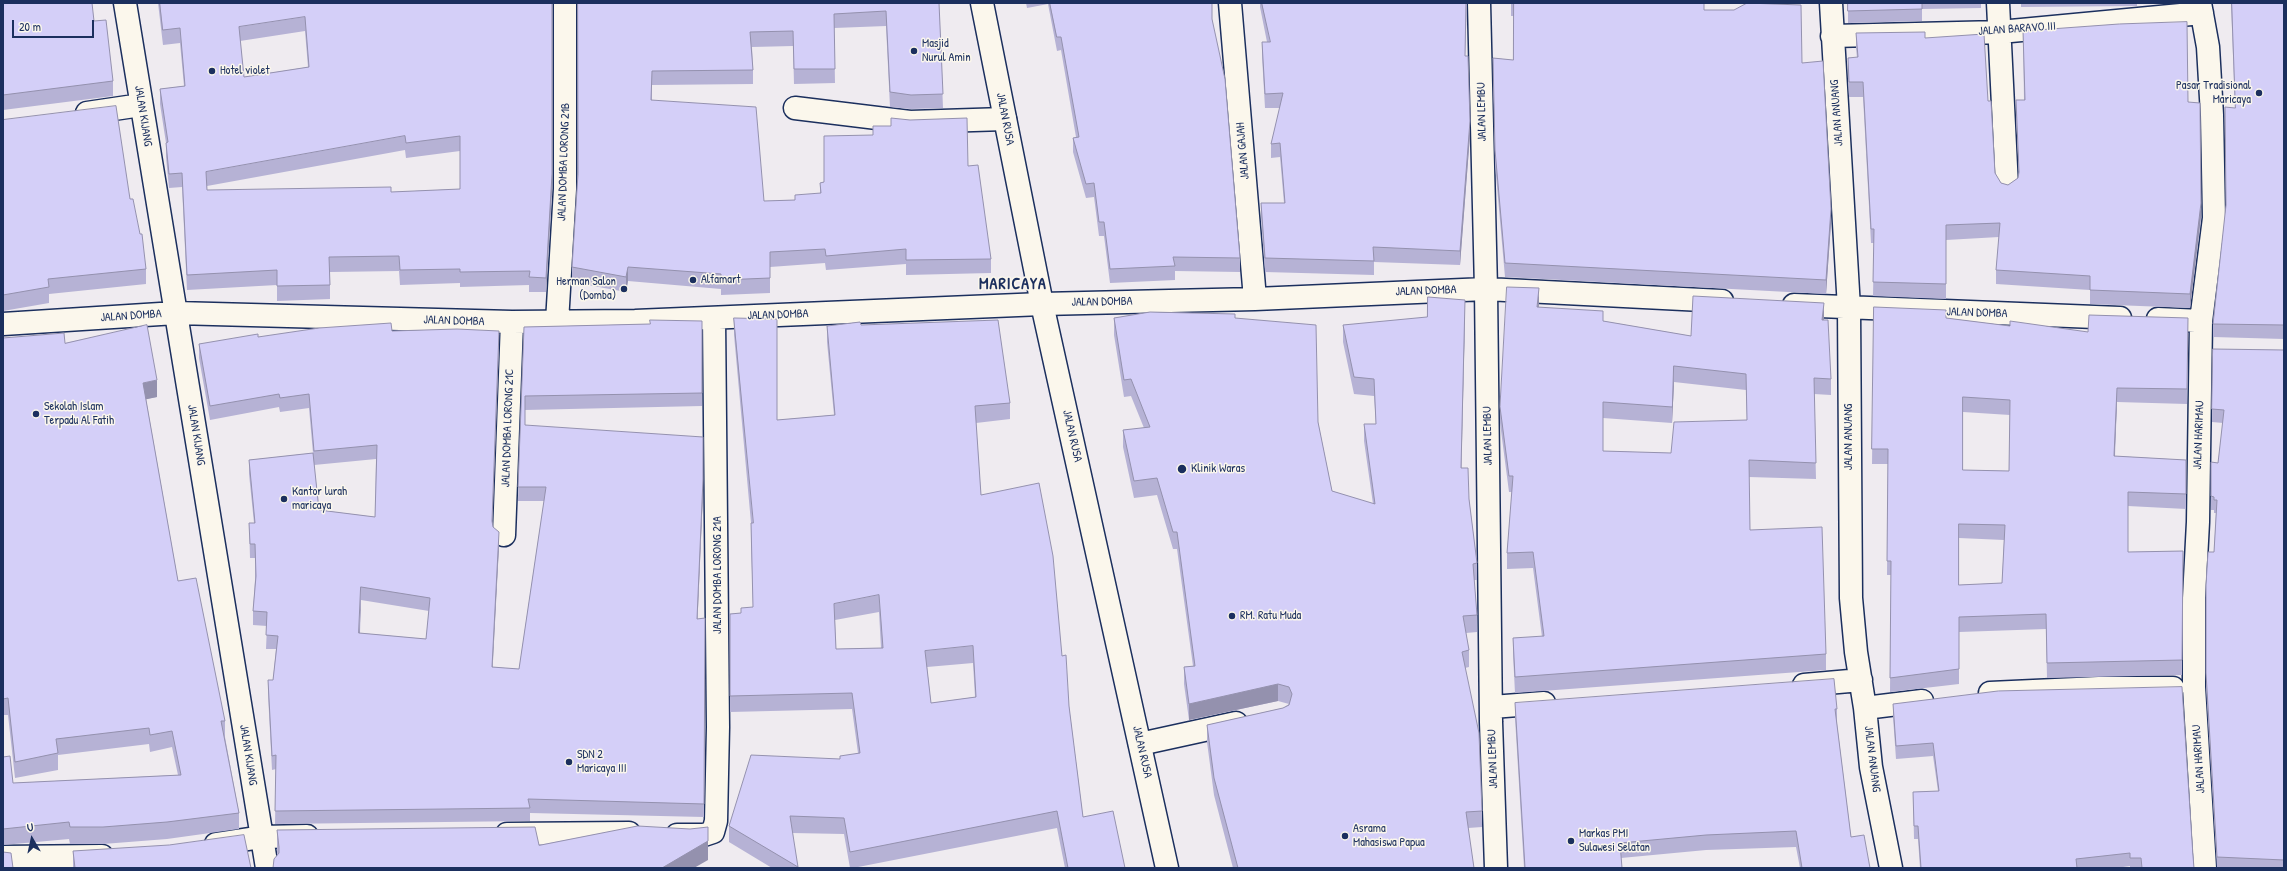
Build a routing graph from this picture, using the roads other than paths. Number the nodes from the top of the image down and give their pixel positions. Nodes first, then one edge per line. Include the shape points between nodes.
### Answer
1 (125, 3) edge
2 (565, 3) edge
3 (982, 3) edge
4 (1230, 3) edge
5 (1479, 3) edge
6 (1830, 3) edge
7 (1998, 3) edge
8 (2201, 8) edge
9 (2000, 32) junction
10 (1832, 36) junction
11 (141, 106) junction
12 (795, 108) dead end
13 (64, 115) edge
14 (1005, 119) junction
15 (2007, 187) edge
16 (1486, 289) junction
17 (1254, 299) junction
18 (1746, 302) edge
19 (1042, 304) junction
20 (1778, 304) edge
21 (1849, 308) junction
22 (176, 313) junction
23 (714, 318) junction
24 (2201, 321) junction
25 (512, 322) junction
26 (557, 322) junction
27 (3, 324) edge
28 (2201, 350) junction
29 (2223, 350) edge
30 (504, 534) dead end
31 (1861, 680) junction
32 (1782, 686) edge
33 (2194, 687) junction
34 (1974, 695) edge
35 (1943, 699) edge
36 (1562, 702) edge
37 (1492, 707) junction
38 (1865, 708) junction
39 (1256, 718) edge
40 (1140, 744) junction
41 (486, 835) edge
42 (330, 836) edge
43 (272, 837) junction
44 (199, 847) edge
45 (120, 855) edge
46 (3, 857) edge
47 (267, 868) edge
48 (1167, 868) edge
49 (1496, 868) edge
50 (1891, 868) edge
51 (2205, 868) edge

1 - 11 street, JALAN KIJANG
2 - 26 street, JALAN DOMBA LORONG 21B via 565,189
3 - 14 street, JALAN RUSA
4 - 17 street, JALAN GAJAH
5 - 16 street, JALAN LEMBU
6 - 10 street, JALAN ANUANG
7 - 9 street
8 - 9 street, JALAN BARAVO III
8 - 24 street, JALAN HARIMAU via 2208,47 2214,218
9 - 10 street, JALAN BARAVO III
9 - 15 street
10 - 21 street, JALAN ANUANG
11 - 13 street
11 - 22 street, JALAN KIJANG
12 - 14 street via 910,122
14 - 19 street, JALAN RUSA
16 - 17 street, JALAN DOMBA
16 - 18 street, JALAN DOMBA
16 - 37 street, JALAN LEMBU
17 - 19 street, JALAN DOMBA
19 - 23 street, JALAN DOMBA
19 - 40 street, JALAN RUSA
20 - 21 street, JALAN DOMBA
21 - 24 street, JALAN DOMBA
21 - 31 street, JALAN ANUANG via 1851,598
22 - 25 street, JALAN DOMBA
22 - 27 street, JALAN DOMBA
22 - 43 street, JALAN KIJANG
23 - 26 street, JALAN DOMBA
23 - 41 street, JALAN DOMBA LORONG 21A via 718,727 716,821 713,832 689,836 656,833
24 - 28 street, JALAN HARIMAU
25 - 26 street, JALAN DOMBA
25 - 30 street, JALAN DOMBA LORONG 21C
28 - 29 street
28 - 33 street, JALAN HARIMAU
31 - 32 street
31 - 38 street, JALAN ANUANG
33 - 34 street via 2055,689
33 - 51 street, JALAN HARIMAU
35 - 38 street
36 - 37 street
37 - 49 street, JALAN LEMBU
38 - 50 street, JALAN ANUANG via 1871,767
39 - 40 street
40 - 48 street, JALAN RUSA
42 - 43 street
43 - 44 street
43 - 47 street, JALAN KIJANG
45 - 46 street

